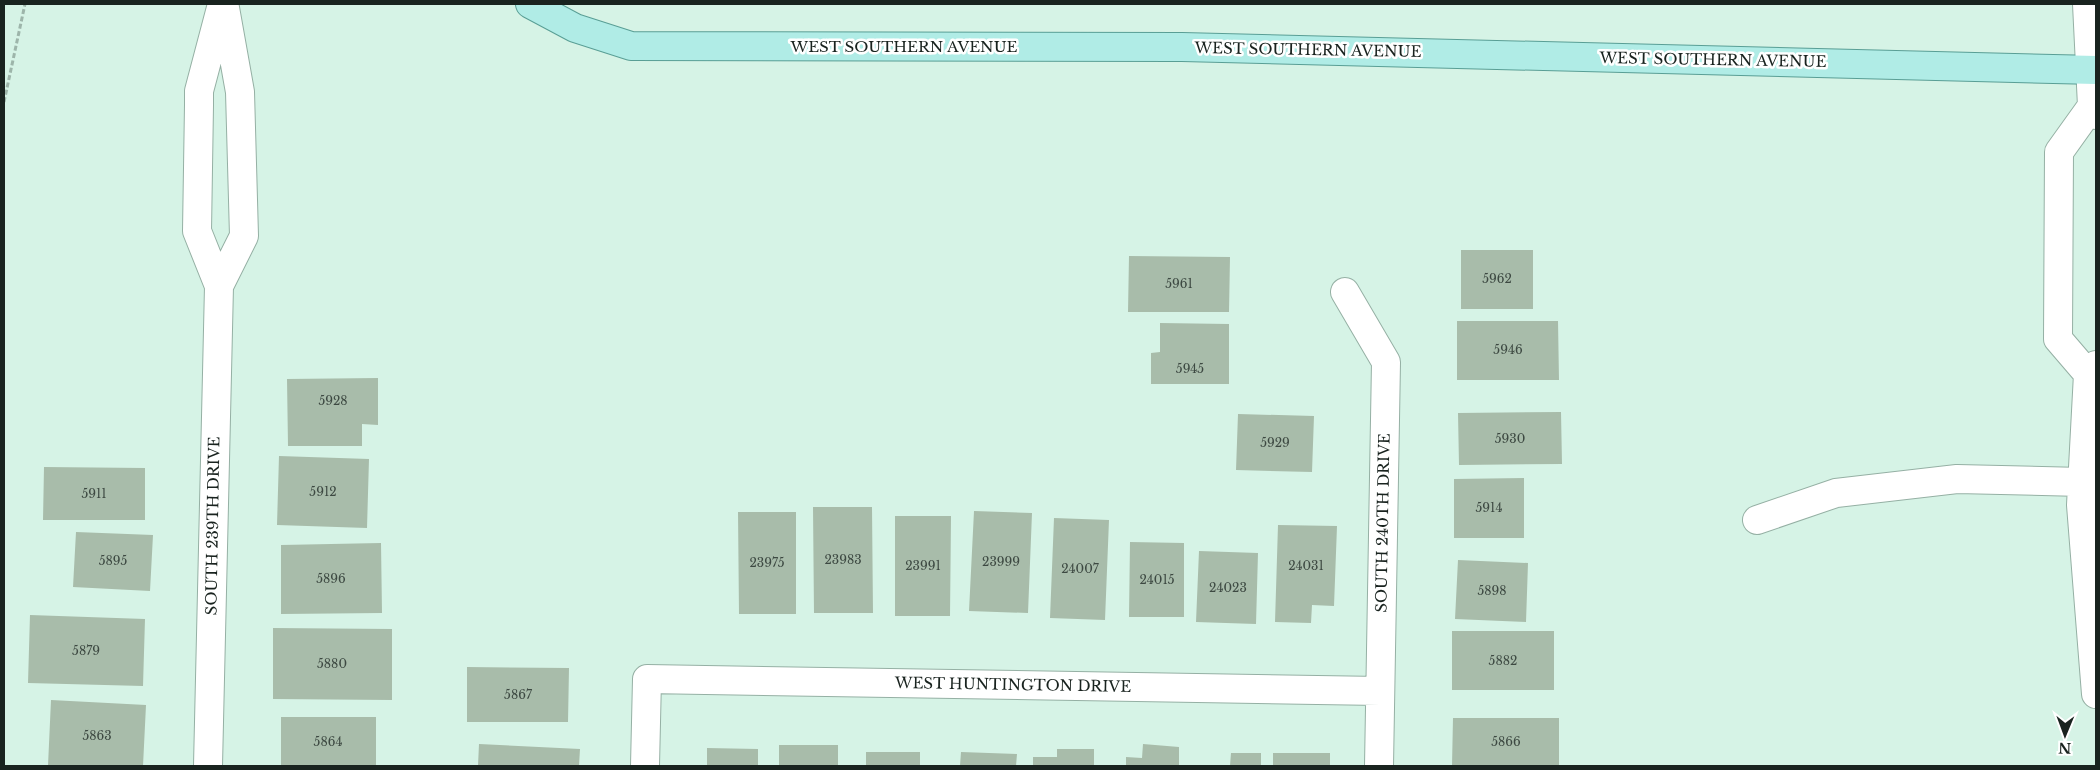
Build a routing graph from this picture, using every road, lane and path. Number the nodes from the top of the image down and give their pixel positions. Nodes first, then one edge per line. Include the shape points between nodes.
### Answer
1 (25, 4) edge
2 (223, 4) edge
3 (530, 4) edge
4 (2087, 4) edge
5 (2092, 70) edge
6 (4, 102) edge
7 (2094, 111) edge
8 (219, 286) junction
9 (1345, 292) dead end
10 (2092, 370) edge
11 (2082, 482) junction
12 (1757, 520) dead end
13 (1380, 691) junction
14 (2096, 694) edge
15 (208, 766) edge
16 (645, 766) edge
17 (1379, 766) edge

1 - 6 path
2 - 8 street, SOUTH 239TH DRIVE via 199,91 197,231
2 - 8 street, SOUTH 239TH DRIVE via 240,92 244,236
3 - 5 main road, WEST SOUTHERN AVENUE via 575,28 631,46 1182,47
4 - 5 street
5 - 7 street
7 - 10 street via 2059,152 2058,338
8 - 15 street, SOUTH 239TH DRIVE
9 - 13 street, SOUTH 240TH DRIVE via 1386,362
10 - 11 street
11 - 12 street via 1957,479 1836,493
11 - 14 street
13 - 16 street, WEST HUNTINGTON DRIVE via 647,679
13 - 17 street, SOUTH 240TH DRIVE

